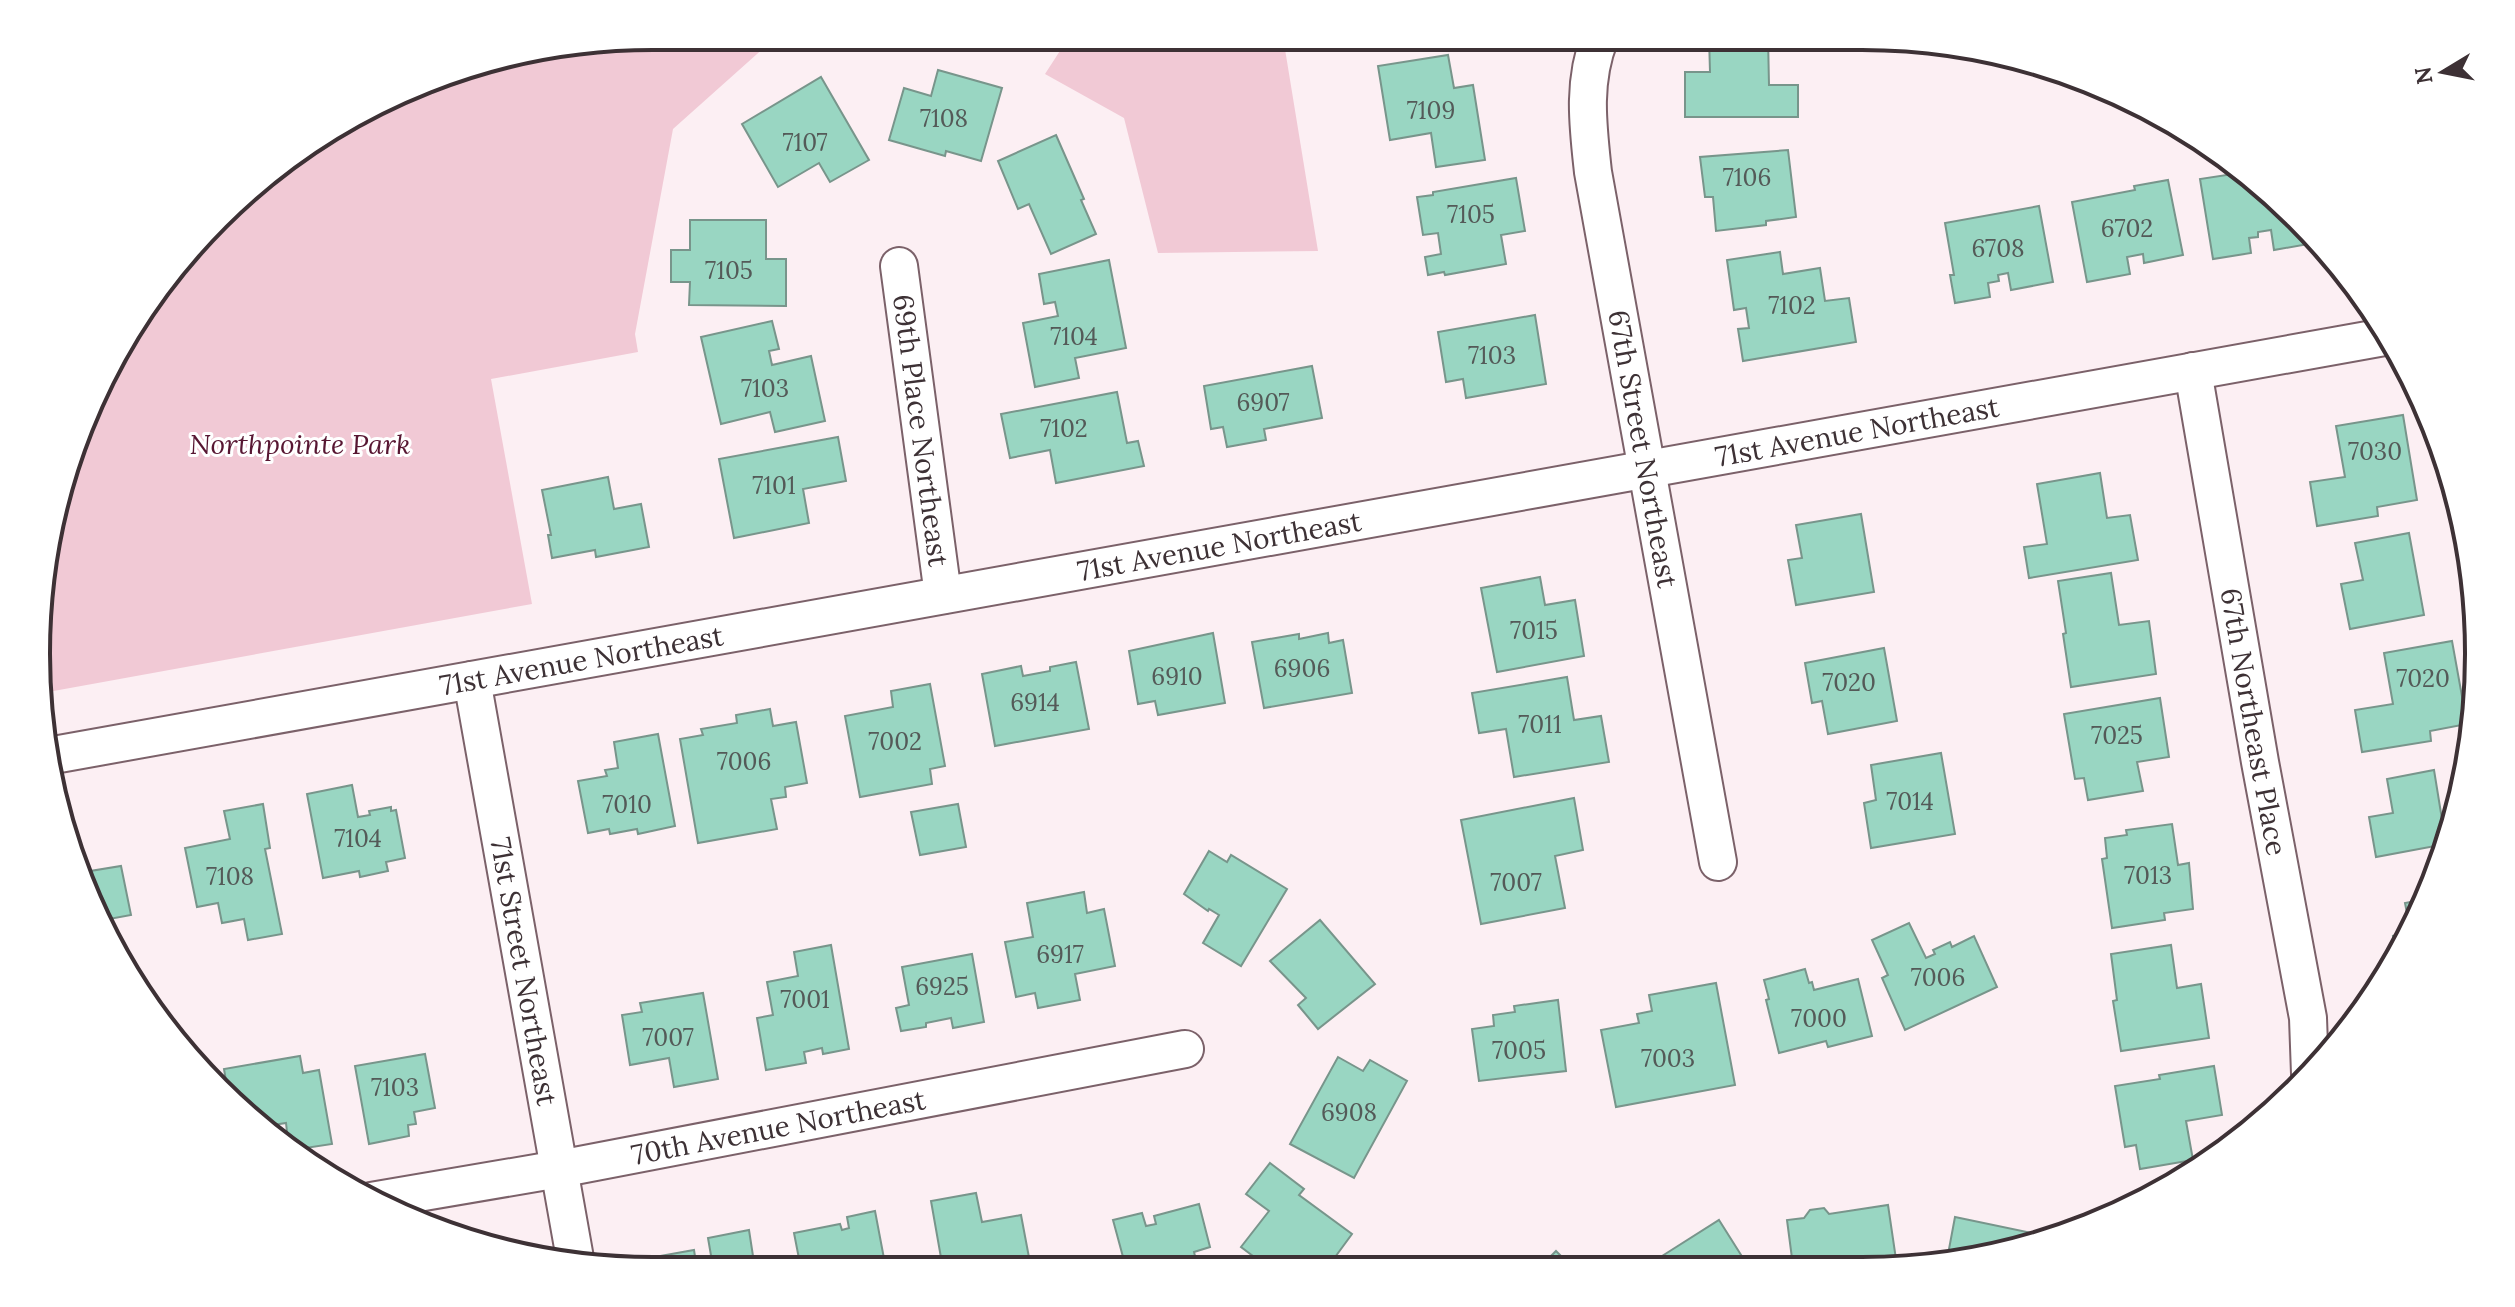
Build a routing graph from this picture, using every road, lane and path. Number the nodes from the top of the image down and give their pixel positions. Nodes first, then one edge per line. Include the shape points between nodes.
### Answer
1 (1595, 50) edge
2 (899, 266) dead end
3 (2376, 339) edge
4 (2193, 371) junction
5 (1646, 468) junction
6 (943, 595) junction
7 (472, 680) junction
8 (59, 754) edge
9 (1718, 862) dead end
10 (1185, 1049) dead end
11 (2309, 1057) edge
12 (559, 1169) junction
13 (392, 1197) edge
14 (574, 1252) edge

1 - 5 street, 67th Street Northeast via 1586,108 1591,159
2 - 6 street, 69th Place Northeast
3 - 4 street, 71st Avenue Northeast
4 - 5 street, 71st Avenue Northeast
4 - 11 street, 67th Northeast Place via 2308,1018
5 - 6 street, 71st Avenue Northeast
5 - 9 street, 67th Street Northeast
6 - 7 street, 71st Avenue Northeast
7 - 8 street, 71st Avenue Northeast
7 - 12 street, 71st Street Northeast
10 - 12 street, 70th Avenue Northeast
12 - 13 street, 70th Avenue Northeast
12 - 14 street, 71st Street Northeast

